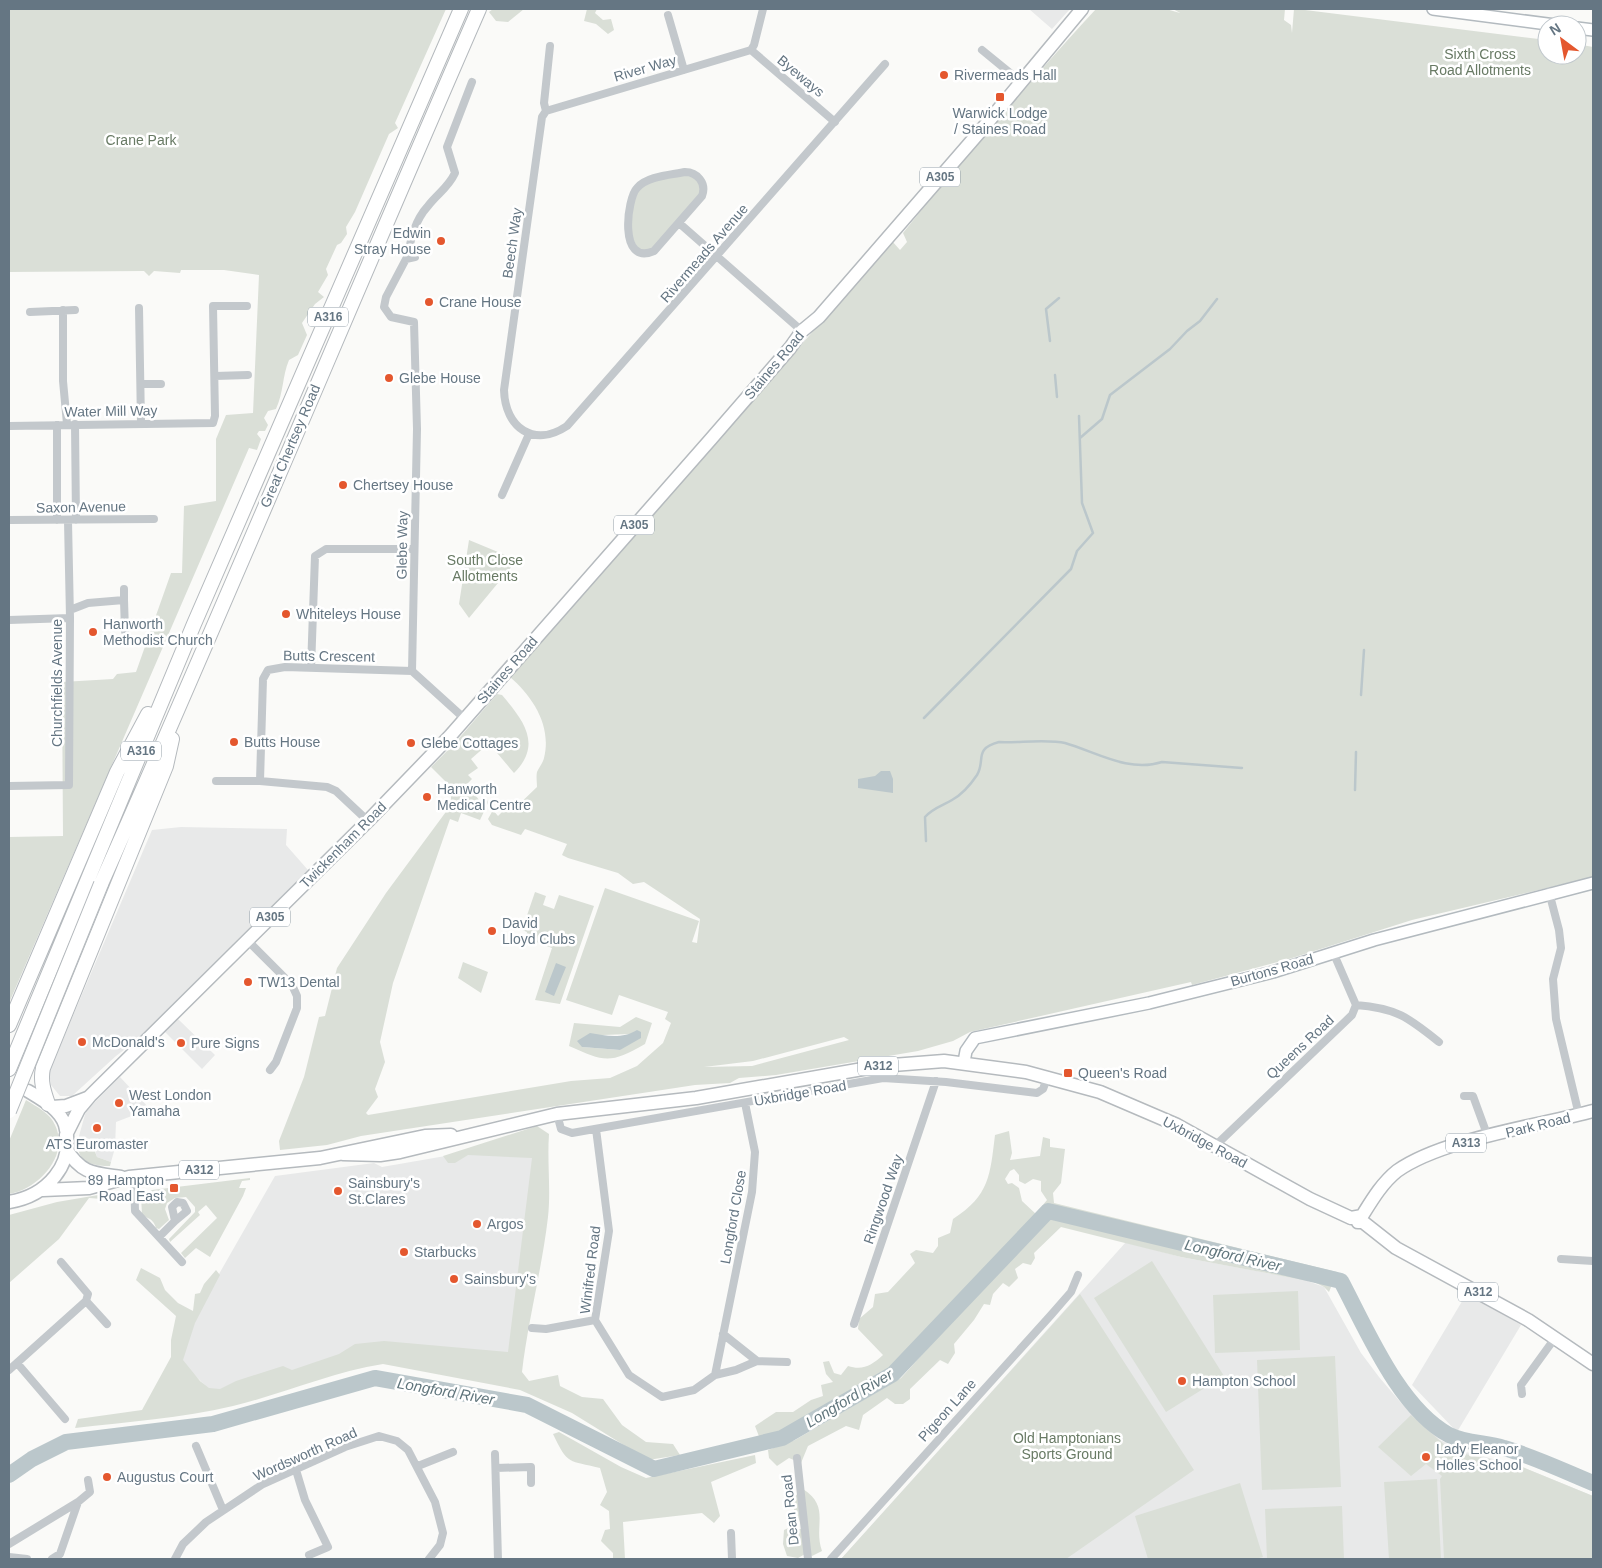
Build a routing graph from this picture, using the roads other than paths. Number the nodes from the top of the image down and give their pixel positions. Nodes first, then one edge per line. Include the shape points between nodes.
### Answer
1 (461, 9) edge
2 (479, 9) edge
3 (763, 9) edge
4 (1082, 9) edge
5 (1433, 9) edge
6 (668, 15) dead end
7 (1537, 23) edge
8 (550, 46) dead end
9 (751, 50) junction
10 (982, 50) dead end
11 (885, 64) dead end
12 (684, 70) junction
13 (472, 82) dead end
14 (1020, 82) junction
15 (546, 111) junction
16 (834, 122) junction
17 (679, 223) junction
18 (717, 257) junction
19 (247, 306) dead end
20 (139, 308) dead end
21 (62, 310) junction
22 (75, 310) dead end
23 (30, 312) dead end
24 (802, 331) junction
25 (248, 375) dead end
26 (215, 376) junction
27 (142, 384) junction
28 (161, 384) dead end
29 (141, 423) junction
30 (56, 424) junction
31 (71, 424) junction
32 (9, 426) edge
33 (529, 434) junction
34 (502, 496) dead end
35 (154, 518) dead end
36 (9, 520) edge
37 (57, 520) junction
38 (72, 520) junction
39 (414, 549) junction
40 (124, 589) dead end
41 (124, 600) junction
42 (70, 614) junction
43 (9, 620) edge
44 (194, 624) junction
45 (125, 632) dead end
46 (310, 668) junction
47 (412, 671) junction
48 (179, 709) junction
49 (465, 719) junction
50 (216, 781) dead end
51 (260, 781) junction
52 (9, 786) edge
53 (368, 821) junction
54 (1593, 882) edge
55 (1549, 892) junction
56 (247, 940) junction
57 (1333, 952) junction
58 (1356, 1005) junction
59 (9, 1025) edge
60 (1439, 1042) dead end
61 (964, 1062) junction
62 (9, 1069) edge
63 (270, 1070) dead end
64 (1048, 1076) junction
65 (936, 1081) junction
66 (28, 1091) dead end
67 (90, 1096) junction
68 (1464, 1096) dead end
69 (745, 1103) junction
70 (50, 1106) junction
71 (9, 1111) edge
72 (1593, 1111) edge
73 (557, 1114) junction
74 (1579, 1115) junction
75 (596, 1129) junction
76 (66, 1135) junction
77 (1488, 1137) junction
78 (1215, 1146) junction
79 (66, 1149) junction
80 (130, 1177) junction
81 (43, 1190) junction
82 (9, 1202) edge
83 (1361, 1218) junction
84 (174, 1221) dead end
85 (159, 1237) junction
86 (1561, 1259) dead end
87 (1593, 1261) edge
88 (61, 1262) dead end
89 (182, 1262) dead end
90 (1078, 1275) dead end
91 (86, 1301) junction
92 (595, 1320) junction
93 (107, 1324) dead end
94 (854, 1324) dead end
95 (532, 1328) dead end
96 (723, 1334) junction
97 (1555, 1338) junction
98 (757, 1361) junction
99 (786, 1362) dead end
100 (17, 1363) junction
101 (1593, 1364) edge
102 (9, 1370) edge
103 (715, 1375) junction
104 (1522, 1394) dead end
105 (65, 1420) dead end
106 (196, 1446) dead end
107 (452, 1452) dead end
108 (495, 1454) dead end
109 (797, 1458) dead end
110 (418, 1466) junction
111 (496, 1468) junction
112 (296, 1470) junction
113 (88, 1480) dead end
114 (531, 1483) dead end
115 (90, 1492) junction
116 (97, 1498) dead end
117 (78, 1502) junction
118 (223, 1510) junction
119 (731, 1533) dead end
120 (9, 1544) edge
121 (309, 1554) dead end
122 (9, 1557) edge
123 (27, 1559) edge
124 (52, 1559) edge
125 (175, 1559) edge
126 (429, 1559) edge
127 (498, 1559) edge
128 (732, 1559) edge
129 (808, 1559) edge
130 (831, 1559) edge

1 - 44 highway, Great Chertsey Road / A316
2 - 48 highway, Great Chertsey Road / A316
3 - 9 street
4 - 14 main road, Staines Road / A305
5 - 7 street
6 - 12 street
8 - 15 street, Beech Way
9 - 12 street, River Way
9 - 16 street, Byeways
10 - 14 street
11 - 16 street, Rivermeads Avenue
12 - 15 street, River Way
13 - 39 street, Glebe Way via 447,147 455,172 449,185 428,206 417,223 409,244 412,257 386,297 384,307 390,318 414,322 417,429
14 - 24 main road, Staines Road / A305 via 819,317
15 - 33 street, Beech Way via 542,117 504,390 506,409 512,420
16 - 18 street, Rivermeads Avenue
17 - 17 street via 654,251 639,253 629,241 636,188 654,179 685,172 696,175 702,182 702,196
17 - 18 street
18 - 24 street
18 - 33 street, Rivermeads Avenue via 567,426 544,436
19 - 26 street via 213,306
20 - 27 street
21 - 22 street
21 - 23 street
21 - 31 street, Churchfields Avenue via 64,380
24 - 49 main road, Staines Road / A305 via 736,411
25 - 26 street
26 - 29 street, Water Mill Way via 213,423
27 - 28 street
27 - 29 street
29 - 31 street, Water Mill Way
30 - 31 street, Water Mill Way
30 - 32 street, Water Mill Way
30 - 37 street
31 - 38 street, Churchfields Avenue
33 - 34 street
35 - 38 street, Saxon Avenue
36 - 37 street, Saxon Avenue
37 - 38 street, Saxon Avenue
38 - 42 street, Churchfields Avenue
39 - 46 street via 326,549 315,556
39 - 47 street, Glebe Way
40 - 41 street
41 - 42 street via 88,603
41 - 45 street
42 - 43 street
42 - 52 street, Churchfields Avenue via 69,785
44 - 59 highway via 117,772
44 - 62 highway, Great Chertsey Road / A316
46 - 47 street, Butts Crescent
46 - 51 street, Butts Crescent via 273,667 264,674
47 - 49 street
48 - 70 highway via 166,766 42,1068 43,1089
48 - 71 highway, Great Chertsey Road / A316, bridge via 101,884
49 - 53 main road, Twickenham Road / A305
50 - 51 street
51 - 53 street via 328,787
53 - 56 main road, Twickenham Road / A305
54 - 55 street, Burtons Road
55 - 57 street, Burtons Road
55 - 74 street via 1561,948 1553,979 1556,1019
56 - 63 street via 292,985 297,996 297,1008
56 - 67 main road, Twickenham Road / A305
57 - 58 street
57 - 61 street, Burtons Road via 1273,972 1149,1003 975,1038 968,1045
58 - 60 street via 1378,1007 1410,1018
58 - 78 street, Queens Road via 1352,1015
61 - 64 main road, Uxbridge Road / A312
61 - 73 main road, Uxbridge Road / A312 via 918,1061 696,1098
64 - 65 street, Uxbridge Road via 1043,1088 1037,1092
64 - 78 main road, Uxbridge Road / A312 via 1100,1092 1177,1125
65 - 69 street, Uxbridge Road via 883,1078
65 - 94 street, Ringwood Way
66 - 70 main road
67 - 70 main road, Twickenham Road / A305 via 72,1105
67 - 76 main road, Twickenham Road / A305 via 79,1109
68 - 77 street via 1473,1096
69 - 75 street, Uxbridge Road
69 - 96 street, Longford Close via 755,1152 752,1192
70 - 76 main road via 64,1124
72 - 74 main road, Park Road / A313
73 - 75 street, Uxbridge Road via 564,1132
73 - 80 main road, Uxbridge Road / A312 via 463,1136 424,1136 320,1158
74 - 77 main road, Park Road / A313
75 - 92 street, Winifred Road via 609,1231
76 - 79 main road
77 - 83 main road, Park Road / A313 via 1414,1160 1379,1189
78 - 83 main road, Uxbridge Road / A312 via 1310,1199 1351,1218
79 - 80 main road, A312 via 82,1169
79 - 81 main road via 56,1176
80 - 81 main road, A312 via 89,1188
80 - 85 street via 135,1211
81 - 82 main road
83 - 97 main road, Uxbridge Road / A312 via 1396,1248
84 - 85 street
85 - 89 street
86 - 87 street
88 - 91 street via 88,1294
90 - 130 street, Pigeon Lane via 1070,1292 1051,1316
91 - 93 street
91 - 100 street
92 - 95 street via 546,1329
92 - 103 street, Winifred Road via 629,1375 662,1397 694,1390
96 - 98 street
96 - 103 street, Longford Close
97 - 101 main road, Uxbridge Road / A312
97 - 104 street via 1521,1385
98 - 99 street
98 - 103 street
100 - 102 street
100 - 105 street
106 - 118 street
107 - 110 street
108 - 111 street
109 - 129 street, Dean Road
110 - 112 street, Wordsworth Road via 408,1450 396,1441 379,1436 345,1447
110 - 126 street, Wordsworth Road via 435,1502 443,1533 440,1545
111 - 114 street via 531,1468
111 - 127 street
112 - 118 street, Wordsworth Road via 263,1484
112 - 121 street via 305,1500 328,1547
113 - 115 street
115 - 116 street
115 - 117 street
117 - 120 street
117 - 124 street via 60,1554
118 - 125 street, Wordsworth Road via 183,1544
119 - 128 street
122 - 123 street

